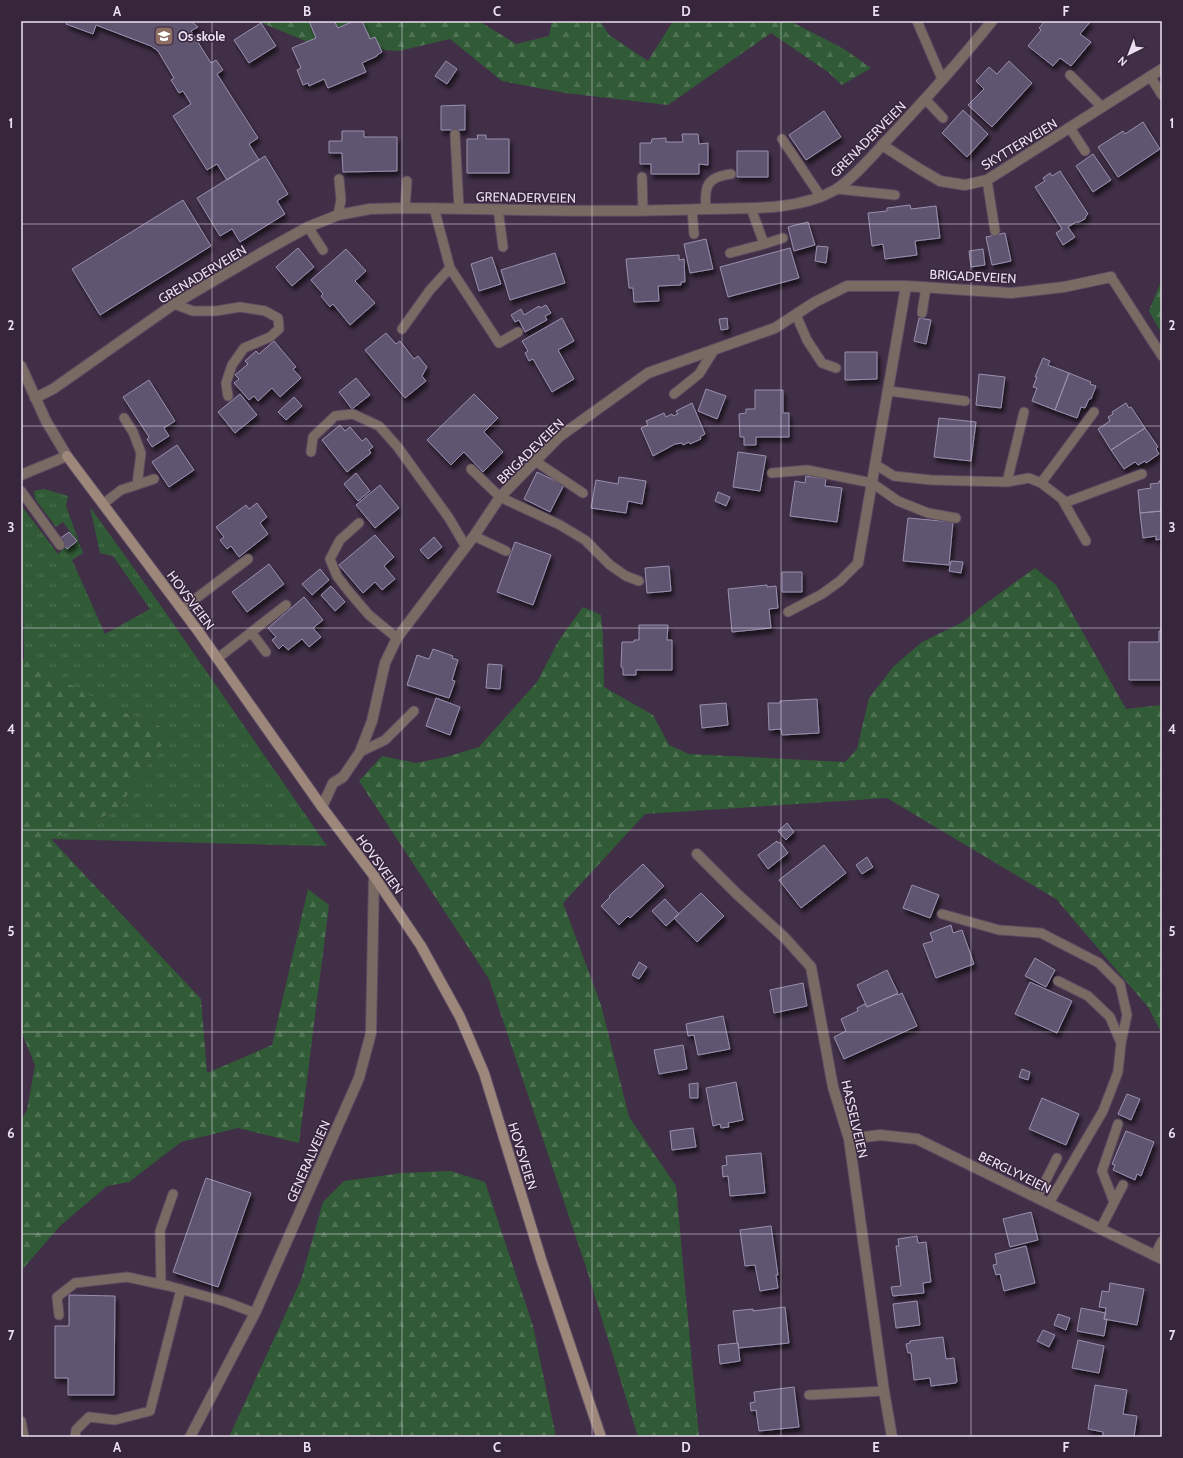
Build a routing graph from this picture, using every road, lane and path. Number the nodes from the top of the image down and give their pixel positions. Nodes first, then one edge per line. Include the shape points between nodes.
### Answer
1 (917, 21) edge
2 (992, 21) edge
3 (1162, 69) edge
4 (1070, 75) dead end
5 (1150, 76) junction
6 (942, 80) junction
7 (1162, 95) edge
8 (925, 99) junction
9 (1102, 107) junction
10 (943, 118) dead end
11 (1070, 128) junction
12 (455, 134) dead end
13 (782, 139) dead end
14 (882, 145) junction
15 (1085, 151) dead end
16 (732, 174) dead end
17 (642, 177) dead end
18 (339, 179) dead end
19 (987, 180) junction
20 (407, 181) dead end
21 (837, 189) junction
22 (895, 195) dead end
23 (820, 197) junction
24 (404, 208) junction
25 (434, 208) junction
26 (751, 208) junction
27 (459, 209) junction
28 (498, 209) junction
29 (706, 209) junction
30 (692, 210) junction
31 (643, 211) junction
32 (338, 216) junction
33 (308, 226) junction
34 (995, 231) dead end
35 (694, 234) dead end
36 (783, 238) dead end
37 (764, 244) junction
38 (504, 247) dead end
39 (323, 250) dead end
40 (730, 253) dead end
41 (450, 268) junction
42 (1111, 277) joint
43 (906, 286) junction
44 (926, 287) junction
45 (174, 304) junction
46 (922, 313) dead end
47 (796, 315) junction
48 (402, 329) dead end
49 (518, 332) dead end
50 (714, 350) junction
51 (1162, 356) edge
52 (21, 366) edge
53 (836, 368) dead end
54 (889, 390) junction
55 (674, 394) dead end
56 (228, 396) dead end
57 (35, 398) junction
58 (965, 401) dead end
59 (1024, 412) dead end
60 (1094, 412) dead end
61 (124, 418) dead end
62 (311, 452) dead end
63 (67, 456) junction
64 (535, 461) junction
65 (876, 465) junction
66 (471, 468) dead end
67 (772, 473) dead end
68 (1142, 474) dead end
69 (21, 475) edge
70 (154, 479) dead end
71 (1007, 482) junction
72 (872, 483) junction
73 (1041, 483) junction
74 (137, 485) junction
75 (21, 491) edge
76 (583, 493) dead end
77 (500, 497) junction
78 (1064, 503) junction
79 (103, 504) junction
80 (956, 518) dead end
81 (359, 523) dead end
82 (474, 536) junction
83 (1086, 541) dead end
84 (60, 544) dead end
85 (466, 547) junction
86 (506, 551) dead end
87 (248, 559) dead end
88 (858, 564) joint
89 (639, 581) dead end
90 (286, 604) dead end
91 (182, 609) junction
92 (788, 612) dead end
93 (251, 632) junction
94 (397, 638) junction
95 (266, 652) dead end
96 (218, 658) junction
97 (414, 711) dead end
98 (360, 752) junction
99 (322, 807) junction
100 (697, 854) dead end
101 (374, 876) junction
102 (942, 914) dead end
103 (1058, 981) dead end
104 (1121, 1043) junction
105 (1118, 1124) dead end
106 (849, 1139) junction
107 (1057, 1158) dead end
108 (1123, 1185) dead end
109 (173, 1194) dead end
110 (1037, 1198) junction
111 (1114, 1202) junction
112 (1049, 1203) junction
113 (1101, 1228) junction
114 (1162, 1241) edge
115 (1158, 1257) edge
116 (161, 1284) junction
117 (181, 1290) junction
118 (255, 1313) junction
119 (59, 1315) dead end
120 (884, 1391) junction
121 (809, 1395) dead end
122 (21, 1421) edge
123 (24, 1437) edge
124 (75, 1437) edge
125 (190, 1437) edge
126 (601, 1437) edge
127 (892, 1437) edge

1 - 6 lane
2 - 6 street, GRENADERVEIEN
3 - 5 street, SKYTTERVEIEN
4 - 9 lane
5 - 7 lane
5 - 9 street, SKYTTERVEIEN
6 - 8 street, GRENADERVEIEN
8 - 10 lane
8 - 14 street, GRENADERVEIEN
9 - 11 street, SKYTTERVEIEN
11 - 15 lane
11 - 19 street, SKYTTERVEIEN
12 - 27 lane
13 - 23 lane
14 - 19 street, SKYTTERVEIEN via 940,181 965,185
14 - 21 street, GRENADERVEIEN
16 - 29 lane via 719,175 709,182 705,196
17 - 31 lane
18 - 32 lane via 342,200
19 - 34 lane
20 - 24 lane
21 - 22 lane
21 - 23 street, GRENADERVEIEN
23 - 26 street, GRENADERVEIEN via 801,204
24 - 25 street, GRENADERVEIEN
24 - 32 street, GRENADERVEIEN via 370,209
25 - 27 street, GRENADERVEIEN
25 - 41 lane
26 - 29 street, GRENADERVEIEN
26 - 37 lane
27 - 28 street, GRENADERVEIEN
28 - 31 street, GRENADERVEIEN
28 - 38 lane
29 - 30 street, GRENADERVEIEN
30 - 31 street, GRENADERVEIEN
30 - 35 lane
32 - 33 street, GRENADERVEIEN
33 - 39 lane
33 - 45 street, GRENADERVEIEN
36 - 37 lane
37 - 40 lane
41 - 48 lane via 430,290
41 - 49 lane via 500,343
42 - 44 street, BRIGADEVEIEN via 1064,287 1011,293
42 - 51 lane, BRIGADEVEIEN
43 - 44 street, BRIGADEVEIEN
43 - 47 street, BRIGADEVEIEN via 847,286
43 - 54 street
44 - 46 lane
45 - 56 lane via 193,311 240,307 265,311 278,318 279,329 270,337 244,348 232,365 226,383
45 - 57 street, GRENADERVEIEN via 52,389
47 - 50 street, BRIGADEVEIEN via 775,328
47 - 53 lane via 807,340 822,363
50 - 55 lane via 699,374
50 - 64 street, BRIGADEVEIEN via 648,373 560,437
52 - 57 street, HOVSVEIEN
54 - 58 lane
54 - 65 street
57 - 63 street, HOVSVEIEN
59 - 71 lane
60 - 73 lane
61 - 74 lane via 141,453
62 - 85 lane via 313,436 335,416 353,414 379,426 397,446 449,518
63 - 69 street
63 - 79 street, HOVSVEIEN
64 - 76 lane
64 - 77 street, BRIGADEVEIEN
65 - 71 lane via 894,476 931,480
65 - 72 street
66 - 77 lane
67 - 72 lane via 807,470
68 - 78 lane
70 - 74 lane
71 - 73 lane via 1029,478
72 - 80 lane via 898,501 928,513
72 - 88 street
73 - 78 lane
74 - 79 lane via 121,490
75 - 84 lane
77 - 82 street, BRIGADEVEIEN
77 - 89 lane via 560,525 585,540 610,565
78 - 83 lane
79 - 91 street, HOVSVEIEN
81 - 94 lane via 340,540 330,559 337,576 350,593 369,615
82 - 85 street, BRIGADEVEIEN
82 - 86 lane
85 - 94 street, BRIGADEVEIEN
87 - 91 lane
88 - 92 lane via 822,594
90 - 93 lane
91 - 96 street, HOVSVEIEN
93 - 95 lane
93 - 96 lane
94 - 98 street, BRIGADEVEIEN via 385,663 372,721
96 - 99 street, HOVSVEIEN
97 - 98 lane via 385,740
98 - 99 street, BRIGADEVEIEN via 343,777 333,783
99 - 101 street, HOVSVEIEN
100 - 106 street, HASSELVEIEN via 811,966 833,1087
101 - 118 street, GENERALVEIEN via 371,1033 359,1078
101 - 126 street, HOVSVEIEN via 421,946 460,1017 484,1073 542,1262
102 - 104 lane via 999,930 1041,934 1099,963 1120,984 1127,1015
103 - 104 lane via 1088,996 1110,1017
104 - 112 lane via 1118,1072 1103,1111
105 - 111 lane via 1102,1171
106 - 110 street, BERGLYVEIEN via 880,1135 917,1139
106 - 120 street, HASSELVEIEN
107 - 110 lane
108 - 111 lane
109 - 116 lane via 160,1231
110 - 112 street, BERGLYVEIEN
111 - 113 lane
112 - 113 street, BERGLYVEIEN
113 - 115 street, BERGLYVEIEN
114 - 115 lane
116 - 117 lane
116 - 119 lane via 127,1277 75,1283 58,1298
117 - 118 lane
117 - 124 lane via 150,1411 115,1420 89,1417 76,1430
118 - 125 street, GENERALVEIEN
120 - 121 lane
120 - 127 street, HASSELVEIEN
122 - 123 lane

